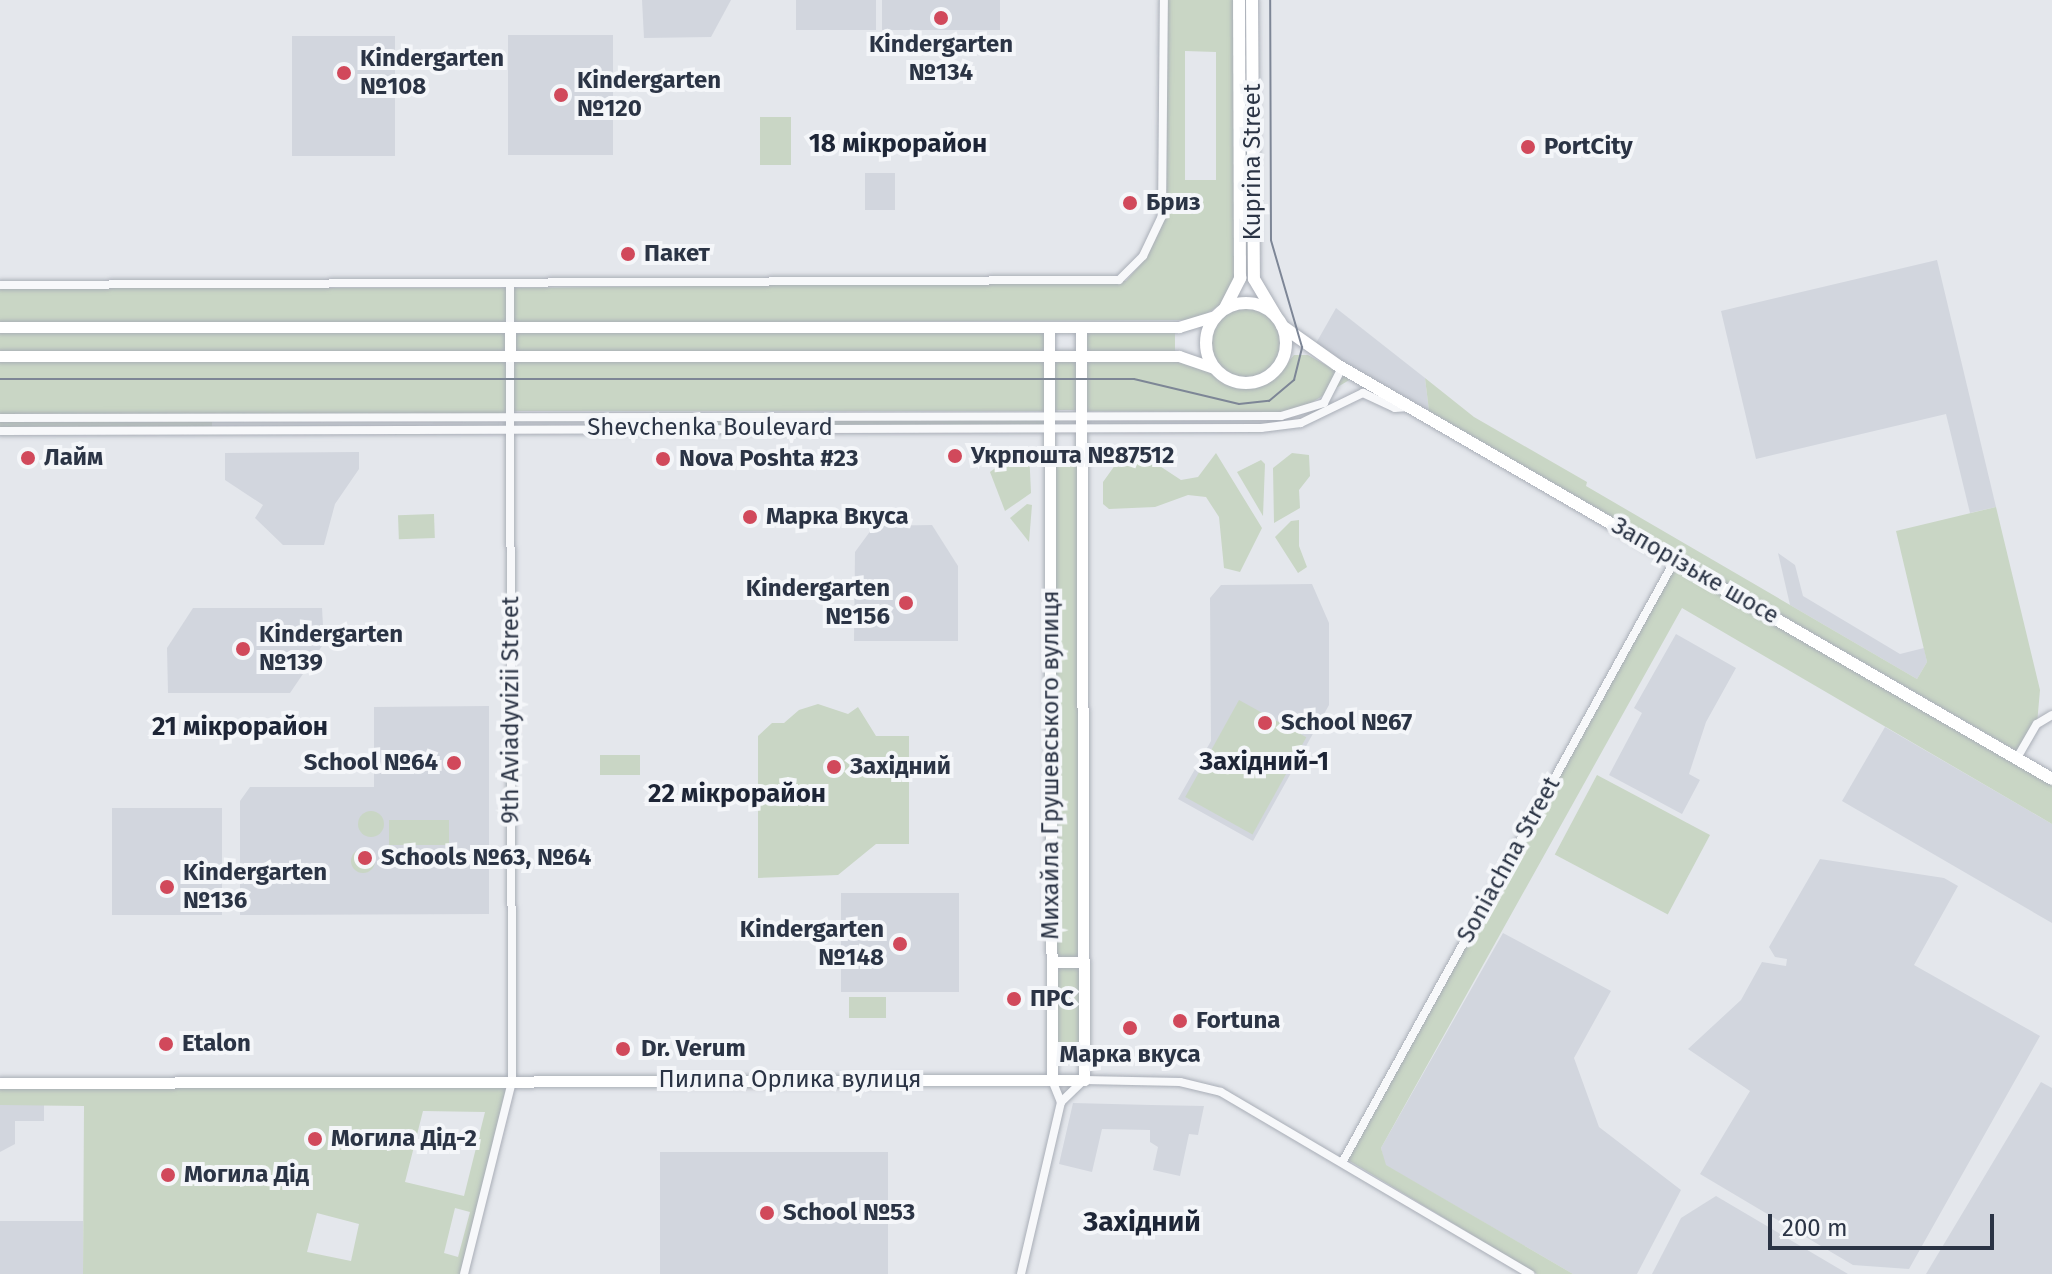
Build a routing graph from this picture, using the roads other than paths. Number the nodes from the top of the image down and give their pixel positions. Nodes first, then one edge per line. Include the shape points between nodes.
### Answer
1 (1164, 0) edge
2 (1239, 0) edge
3 (1252, 0) edge
4 (510, 283) junction
5 (0, 285) edge
6 (1220, 312) junction
7 (1279, 321) junction
8 (0, 327) edge
9 (510, 327) junction
10 (1049, 327) junction
11 (1081, 327) junction
12 (1307, 347) junction
13 (0, 356) edge
14 (510, 356) junction
15 (1049, 356) junction
16 (1081, 356) junction
17 (1282, 360) junction
18 (1214, 368) junction
19 (1342, 368) junction
20 (1410, 407) junction
21 (510, 415) junction
22 (652, 415) junction
23 (367, 416) junction
24 (0, 418) edge
25 (1049, 421) junction
26 (1081, 421) junction
27 (510, 428) junction
28 (652, 428) junction
29 (367, 429) junction
30 (0, 431) edge
31 (1675, 560) junction
32 (2052, 715) edge
33 (2017, 758) junction
34 (2052, 779) edge
35 (1052, 962) junction
36 (1084, 962) junction
37 (1052, 1080) junction
38 (1084, 1080) junction
39 (512, 1081) junction
40 (0, 1083) edge
41 (1061, 1102) junction
42 (1343, 1161) junction
43 (464, 1274) edge
44 (1021, 1274) edge
45 (1530, 1274) edge

1 - 4 street via 1162,216 1143,256 1119,280
2 - 6 main road, Kuprina Street via 1240,280
3 - 7 main road, Kuprina Street via 1254,279
4 - 5 street
4 - 9 street
6 - 7 main road via 1252,303
6 - 11 street via 1179,327
6 - 18 main road via 1205,343
7 - 12 main road, Запорізьке шосе
7 - 17 main road
8 - 9 street
9 - 10 street
9 - 14 street
10 - 11 street
10 - 15 street, Михайла Грушевського вулиця
11 - 16 street, Михайла Грушевського вулиця
12 - 17 main road via 1294,349
12 - 19 main road, Запорізьке шосе
13 - 14 street
14 - 15 street
14 - 21 street, 9th Aviadyvizii Street
15 - 16 street
15 - 25 street, Михайла Грушевського вулиця
16 - 18 street via 1179,356
16 - 26 street, Михайла Грушевського вулиця
17 - 18 main road via 1271,374 1251,383 1230,380
19 - 20 main road, Запорізьке шосе
19 - 26 street, Shevchenka Boulevard via 1324,403 1293,414
20 - 26 street, Shevchenka Boulevard via 1395,408 1363,393 1284,427
20 - 31 main road, Запорізьке шосе
21 - 22 street, Shevchenka Boulevard
21 - 23 street, Shevchenka Boulevard
21 - 27 street, 9th Aviadyvizii Street
22 - 25 street, Shevchenka Boulevard
22 - 28 street
23 - 24 street, Shevchenka Boulevard
23 - 29 street
25 - 26 street, Shevchenka Boulevard
25 - 28 street, Shevchenka Boulevard
25 - 35 street, Михайла Грушевського вулиця
26 - 36 street, Михайла Грушевського вулиця
27 - 28 street, Shevchenka Boulevard
27 - 29 street, Shevchenka Boulevard
27 - 39 street, 9th Aviadyvizii Street
29 - 30 street, Shevchenka Boulevard
31 - 33 main road, Запорізьке шосе
31 - 42 street, Soniachna Street
32 - 33 street via 2037,724
33 - 34 main road, Запорізьке шосе
35 - 36 street
35 - 37 street, Михайла Грушевського вулиця
36 - 38 street, Михайла Грушевського вулиця
37 - 38 street, Пилипа Орлика вулиця
37 - 39 street, Пилипа Орлика вулиця
37 - 41 street, Михайла Грушевського вулиця
38 - 41 street
38 - 42 street, Пилипа Орлика вулиця via 1204,1086
39 - 40 street, Пилипа Орлика вулиця
39 - 43 street, 9th Aviadyvizii Street
41 - 44 street
42 - 45 street, Пилипа Орлика вулиця

